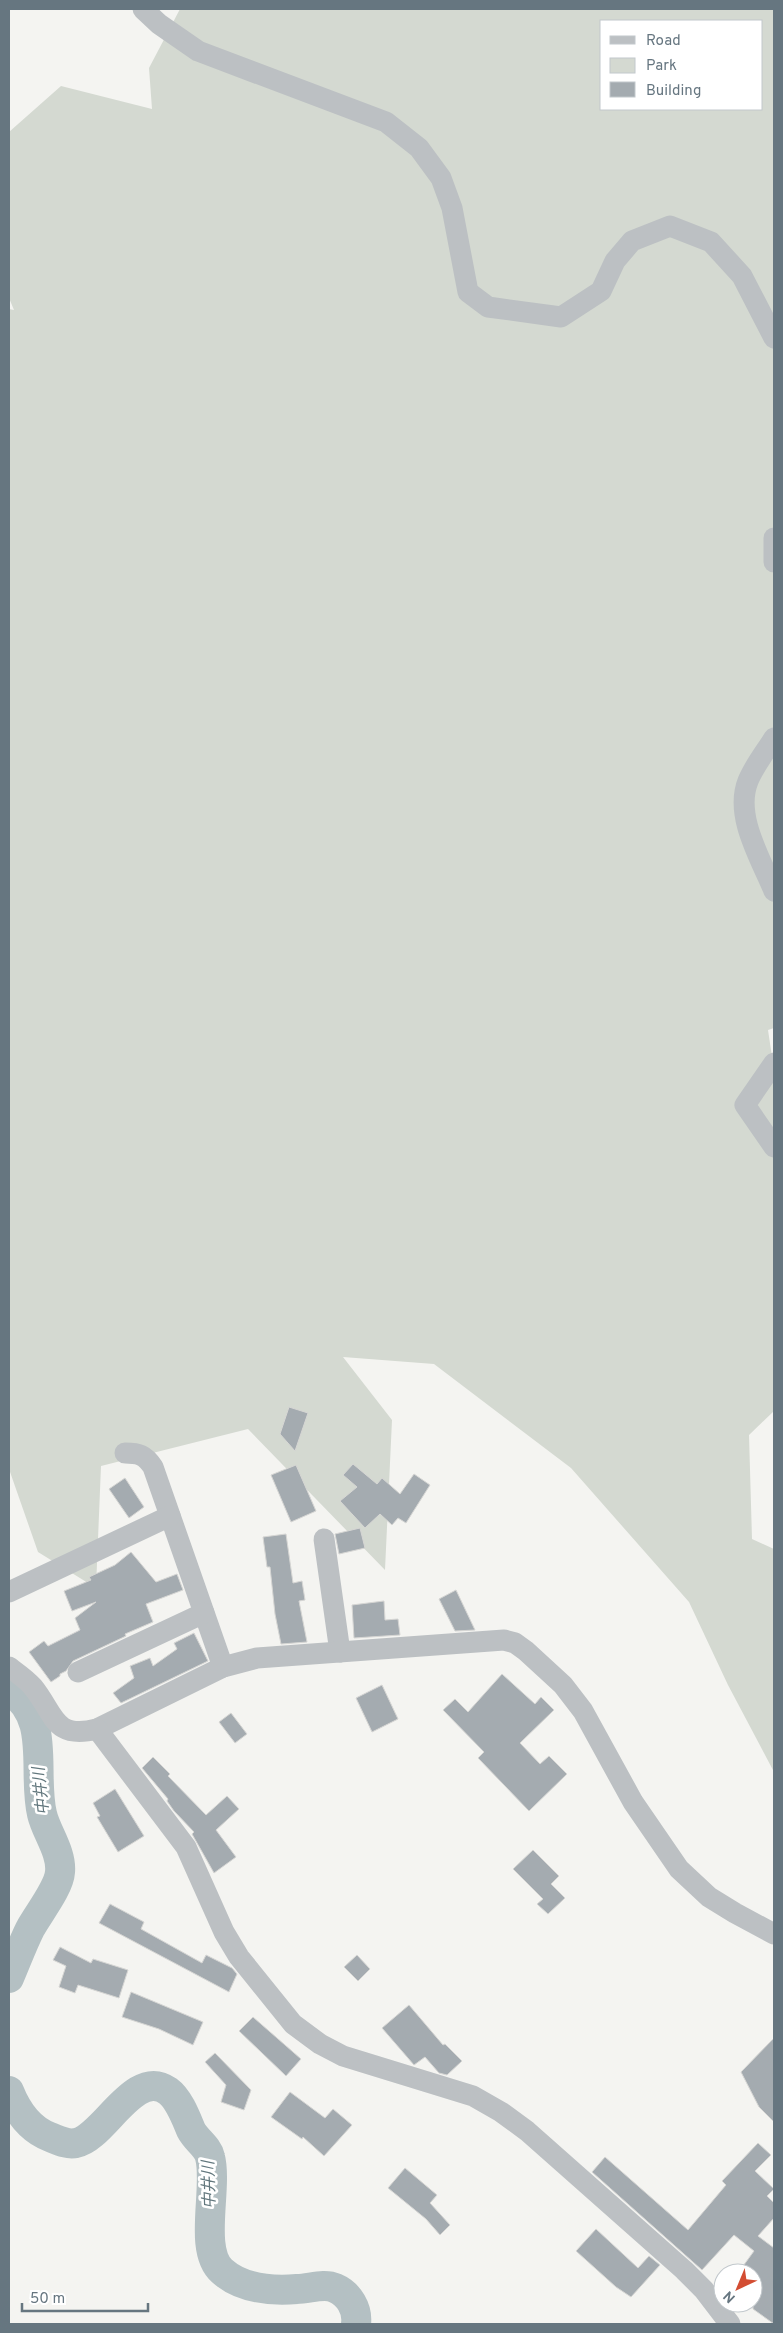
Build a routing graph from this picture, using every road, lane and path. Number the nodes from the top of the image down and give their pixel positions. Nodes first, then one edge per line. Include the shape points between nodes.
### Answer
1 (143, 9) edge
2 (774, 338) edge
3 (774, 538) edge
4 (774, 562) edge
5 (774, 738) edge
6 (774, 891) edge
7 (774, 1063) edge
8 (774, 1148) edge
9 (125, 1453) dead end
10 (170, 1516) junction
11 (324, 1539) dead end
12 (9, 1592) edge
13 (204, 1613) junction
14 (340, 1652) junction
15 (9, 1667) edge
16 (223, 1667) junction
17 (78, 1672) dead end
18 (97, 1729) junction
19 (774, 1934) edge
20 (730, 2324) edge

1 - 2 street via 198,51 386,122 419,148 441,178 452,208 468,292 488,307 561,317 601,291 615,261 632,241 670,226 711,242 742,276
3 - 4 street
5 - 6 street via 748,780 744,798 747,823
7 - 8 street via 745,1105
9 - 10 street via 137,1452 147,1457
10 - 12 street
10 - 13 street
11 - 14 street
13 - 16 street
13 - 17 street
14 - 16 street via 257,1658
14 - 19 street via 504,1640 515,1643 563,1685 584,1711 633,1802 679,1868 709,1897
15 - 18 street via 33,1687 55,1722 67,1730 81,1733
16 - 18 street
18 - 20 street via 186,1847 224,1932 239,1957 293,2024 343,2056 473,2096 501,2112 684,2270

